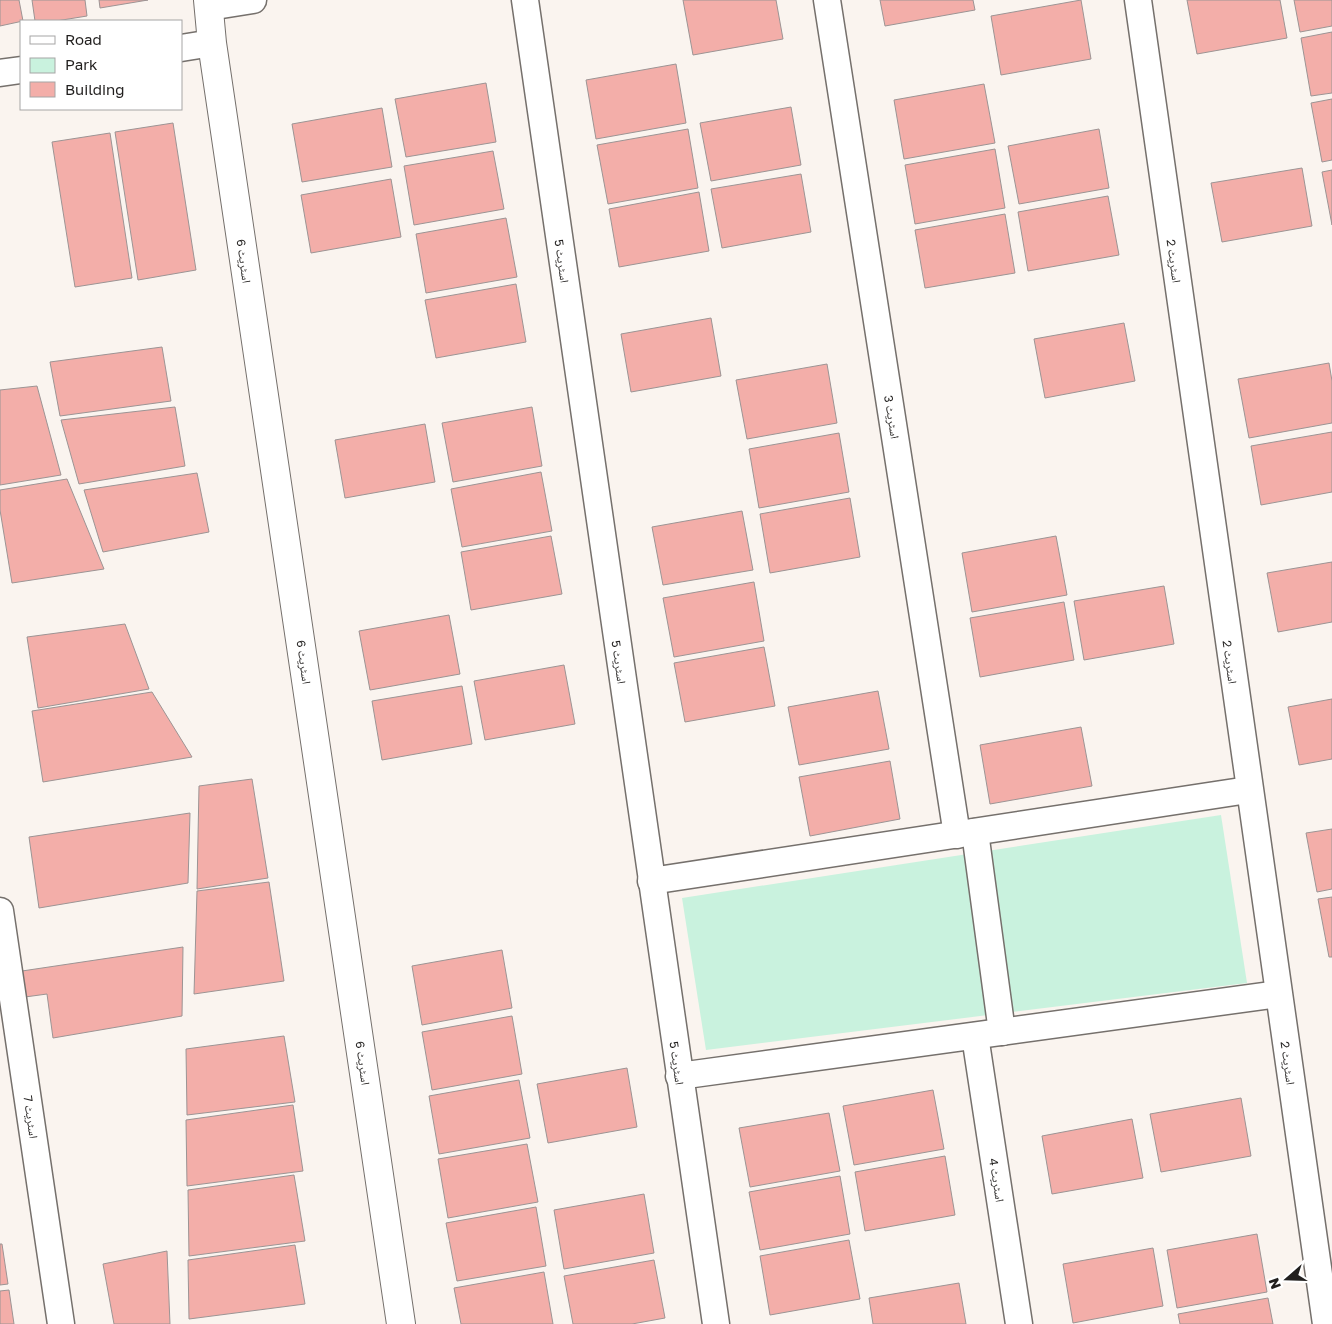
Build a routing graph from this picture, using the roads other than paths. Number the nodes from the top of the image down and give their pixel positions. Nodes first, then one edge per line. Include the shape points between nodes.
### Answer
1 (252, 0) edge
2 (525, 0) edge
3 (827, 0) edge
4 (1138, 0) edge
5 (209, 3) edge
6 (212, 43) junction
7 (182, 48) edge
8 (20, 70) edge
9 (0, 73) edge
10 (1248, 790) junction
11 (966, 833) junction
12 (651, 881) junction
13 (0, 911) edge
14 (1278, 994) junction
15 (1002, 1032) junction
16 (975, 1036) junction
17 (679, 1076) junction
18 (62, 1324) edge
19 (401, 1324) edge
20 (716, 1324) edge
21 (1019, 1324) edge
22 (1326, 1324) edge

1 - 5 street
2 - 12 street, اسٹریٹ 5
3 - 11 street, اسٹریٹ 3
4 - 10 street, اسٹریٹ 2
5 - 6 street, اسٹریٹ 6
6 - 7 street
6 - 19 street, اسٹریٹ 6
8 - 9 street
10 - 11 street
10 - 14 street, اسٹریٹ 2
11 - 12 street
11 - 15 street, اسٹریٹ 3
12 - 17 street, اسٹریٹ 5
13 - 18 street, اسٹریٹ 7
14 - 15 street
14 - 22 street, اسٹریٹ 2
15 - 16 street
16 - 17 street
16 - 21 street, اسٹریٹ 4
17 - 20 street, اسٹریٹ 5

